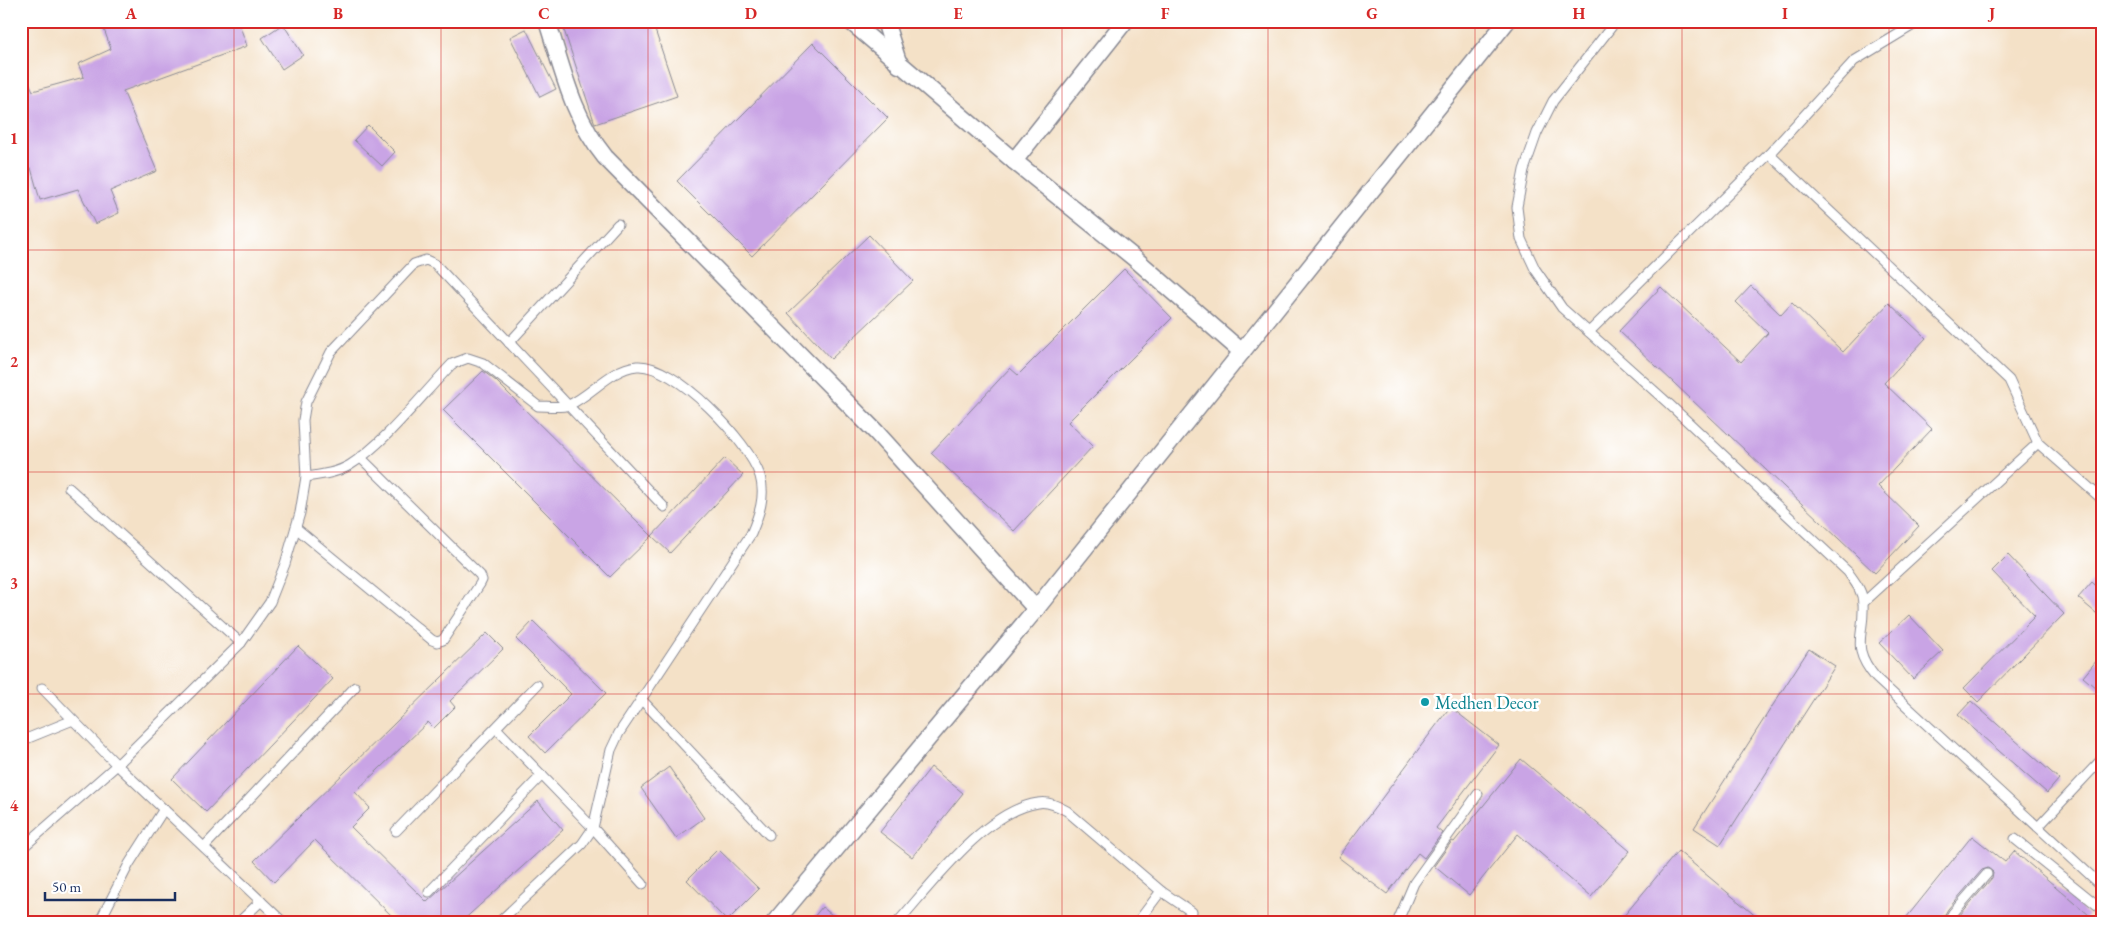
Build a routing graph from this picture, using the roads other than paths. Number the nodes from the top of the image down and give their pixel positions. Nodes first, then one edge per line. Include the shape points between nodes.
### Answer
1 (548, 21) edge
2 (850, 21) edge
3 (885, 21) edge
4 (1125, 21) edge
5 (1507, 21) edge
6 (1616, 21) edge
7 (1920, 21) edge
8 (899, 64) junction
9 (1770, 154) junction
10 (1014, 161) junction
11 (618, 224) dead end
12 (1589, 332) junction
13 (509, 343) junction
14 (1242, 352) junction
15 (567, 406) junction
16 (2038, 443) junction
17 (360, 457) junction
18 (306, 477) junction
19 (69, 488) dead end
20 (2102, 499) edge
21 (664, 507) dead end
22 (296, 528) junction
23 (1864, 602) junction
24 (1036, 609) junction
25 (240, 643) junction
26 (537, 685) dead end
27 (355, 686) dead end
28 (42, 688) dead end
29 (641, 699) junction
30 (73, 720) junction
31 (496, 728) junction
32 (21, 742) edge
33 (2102, 759) edge
34 (116, 765) junction
35 (542, 775) junction
36 (1478, 794) dead end
37 (164, 809) junction
38 (2038, 827) junction
39 (593, 828) junction
40 (396, 832) dead end
41 (769, 835) dead end
42 (2015, 839) dead end
43 (204, 847) junction
44 (21, 849) edge
45 (1988, 874) dead end
46 (643, 884) dead end
47 (2102, 886) edge
48 (1161, 891) junction
49 (429, 892) dead end
50 (261, 901) junction
51 (2102, 909) edge
52 (1192, 912) dead end
53 (99, 923) edge
54 (238, 923) edge
55 (284, 923) edge
56 (498, 923) edge
57 (774, 923) edge
58 (897, 923) edge
59 (1137, 923) edge
60 (1397, 923) edge
61 (1947, 923) edge

1 - 24 street via 576,112 604,157 876,432
2 - 8 street
3 - 8 street
4 - 10 street
5 - 14 street
6 - 12 lane via 1554,101 1537,132 1524,170 1517,207 1521,239 1535,270 1562,308
7 - 9 lane via 1854,61
8 - 10 street
9 - 12 lane
9 - 16 lane via 2009,380
10 - 14 street via 1133,257
11 - 13 lane
12 - 23 lane via 1848,572
13 - 15 lane
13 - 18 lane via 435,264 426,260 414,264 331,352 306,402 303,420
14 - 24 street
15 - 17 lane via 538,406 484,363 468,358 452,364
15 - 21 lane
15 - 29 lane via 622,369 655,368 671,376 712,409 747,452 760,475 763,494 751,534
16 - 20 lane
16 - 23 lane
17 - 18 lane via 349,466
17 - 22 lane via 480,575 480,584 443,640 432,640
18 - 22 lane
19 - 25 lane
22 - 25 lane via 270,602
23 - 38 lane via 1859,643 1866,666
24 - 57 street
25 - 34 lane
26 - 31 lane
27 - 43 lane
28 - 30 lane
29 - 39 lane via 611,750
29 - 41 lane
30 - 32 lane
30 - 34 lane
31 - 35 lane
31 - 40 lane
33 - 38 lane
34 - 37 lane
34 - 44 lane
35 - 39 lane
35 - 49 lane
36 - 60 lane via 1414,883
37 - 43 lane
37 - 53 lane via 129,864
38 - 47 lane
39 - 46 lane
39 - 56 lane via 582,844
42 - 51 lane
43 - 50 lane
45 - 61 lane
48 - 52 lane
48 - 58 lane via 1067,811 1052,804 1038,803 992,823 969,843
48 - 59 lane
50 - 54 lane
50 - 55 lane

